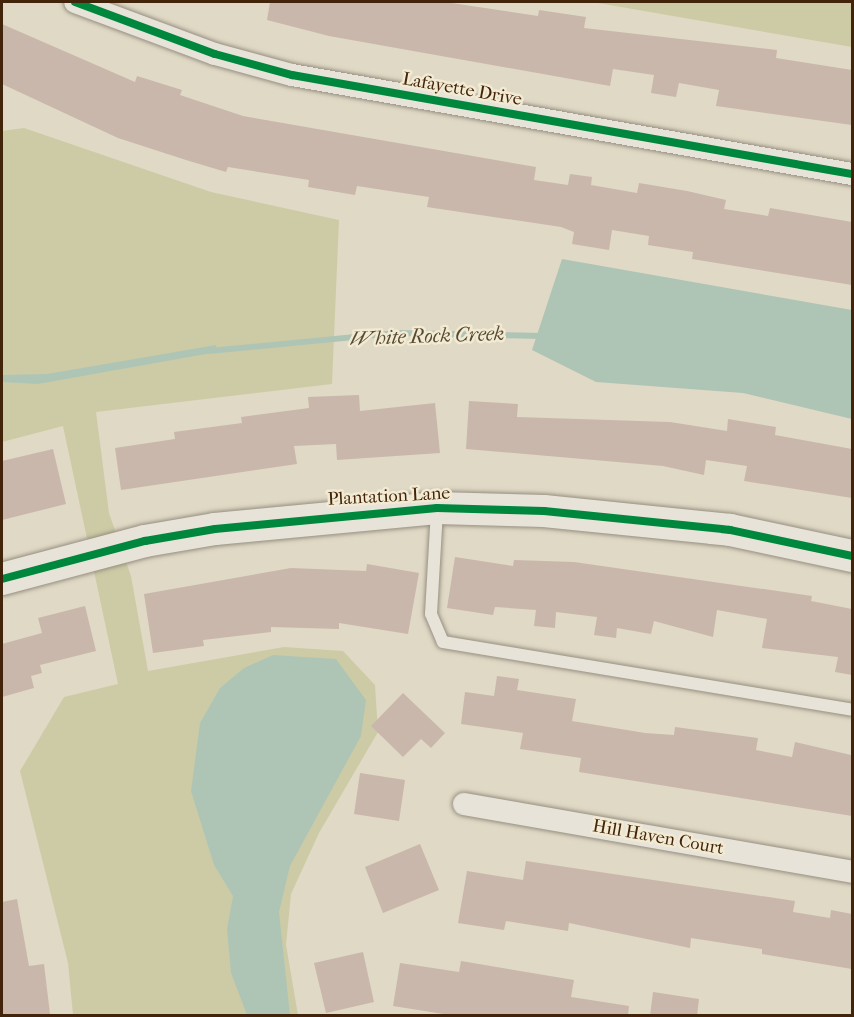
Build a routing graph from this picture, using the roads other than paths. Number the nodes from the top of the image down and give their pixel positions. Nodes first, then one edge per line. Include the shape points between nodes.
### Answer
1 (75, 2) edge
2 (852, 174) edge
3 (437, 508) junction
4 (852, 556) edge
5 (2, 579) edge
6 (852, 710) edge
7 (464, 804) dead end
8 (852, 872) edge

1 - 2 street, Lafayette Drive via 215,54 292,75
3 - 4 street, Plantation Lane via 544,511 730,530
3 - 5 street, Plantation Lane via 214,529 145,541
3 - 6 lane via 431,614 444,642
7 - 8 street, Hill Haven Court

